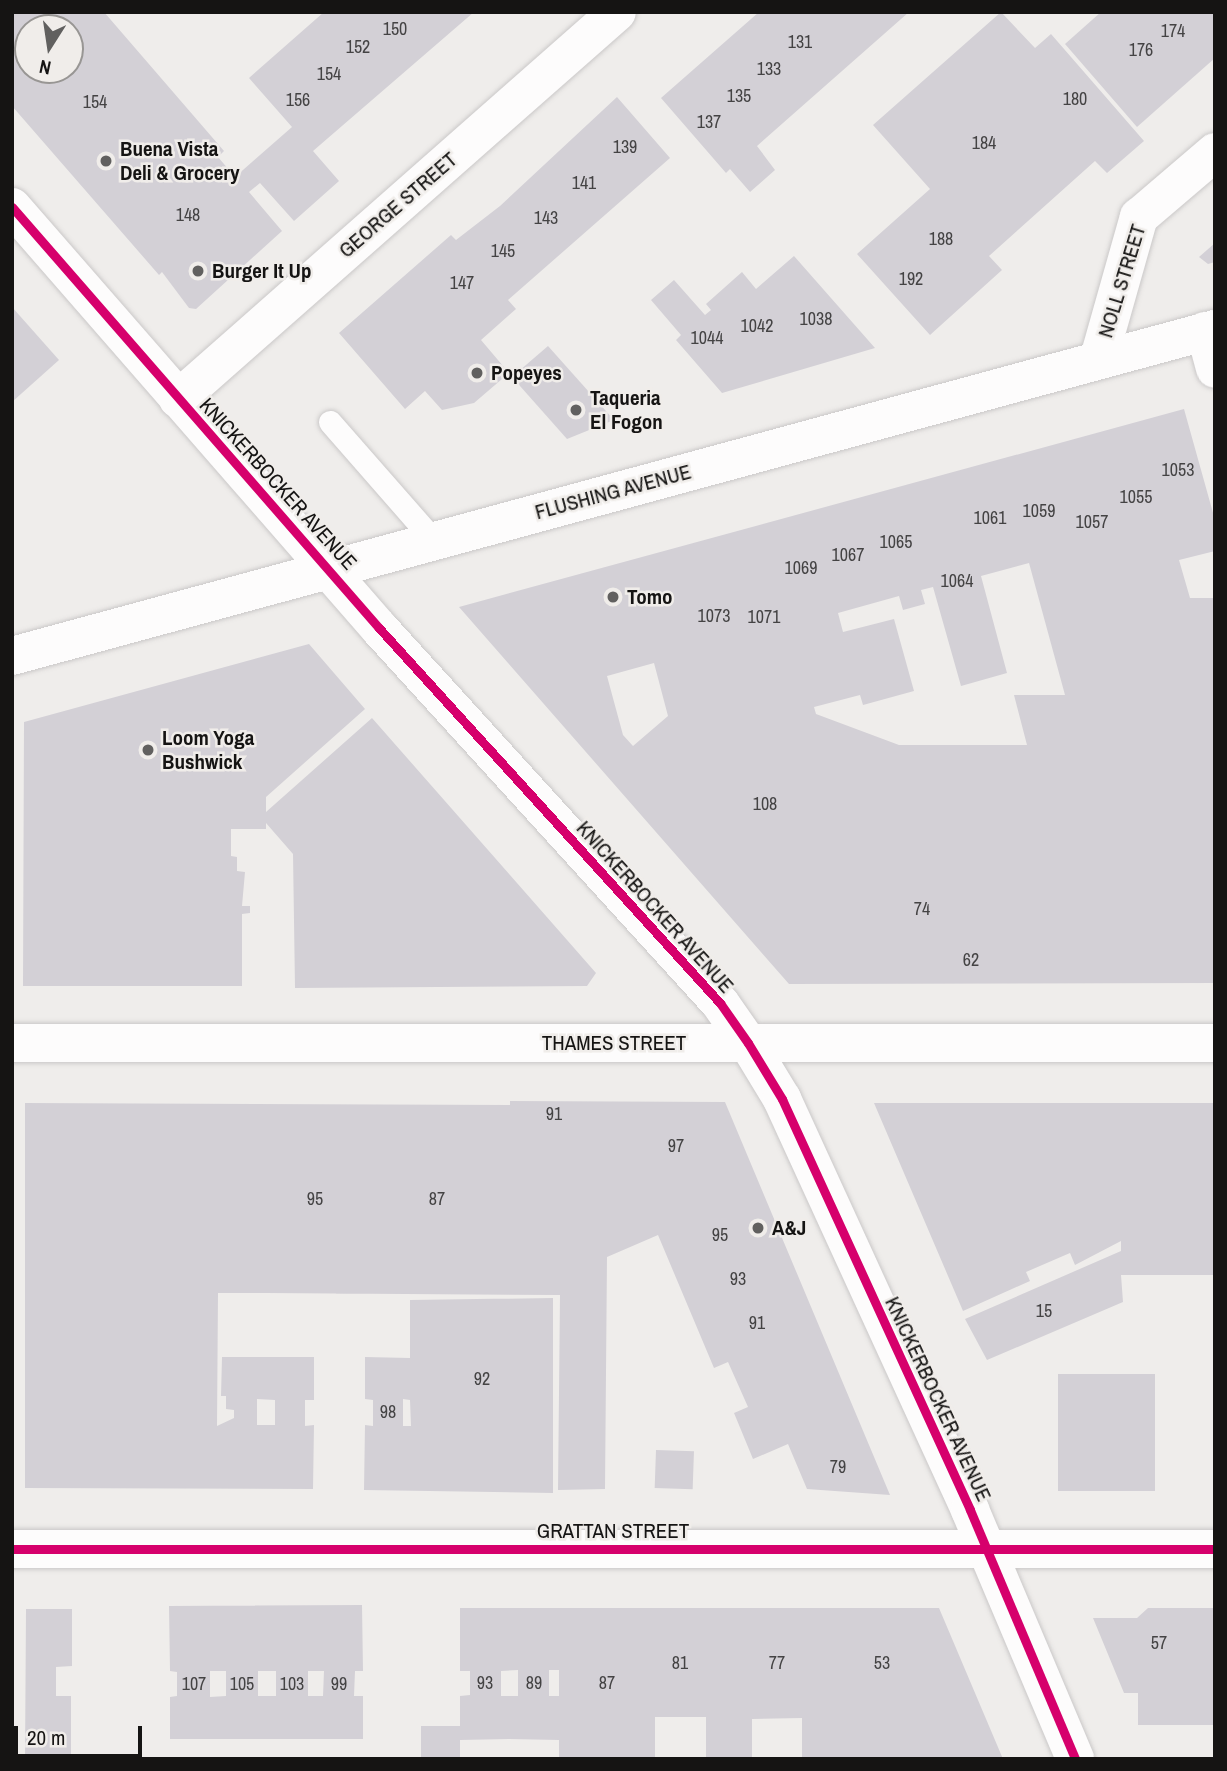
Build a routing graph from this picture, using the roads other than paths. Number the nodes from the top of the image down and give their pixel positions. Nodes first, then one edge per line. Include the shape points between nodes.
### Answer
1 (617, 12) edge
2 (1215, 152) edge
3 (12, 207) edge
4 (1210, 330) edge
5 (1099, 358) junction
6 (1215, 369) edge
7 (178, 398) junction
8 (330, 422) dead end
9 (434, 541) junction
10 (330, 569) junction
11 (12, 656) edge
12 (12, 1043) edge
13 (748, 1043) junction
14 (1215, 1043) edge
15 (12, 1549) edge
16 (986, 1549) junction
17 (1215, 1549) edge
18 (1075, 1759) edge

1 - 7 street, GEORGE STREET
2 - 5 street, NOLL STREET via 1139,217
3 - 7 street, KNICKERBOCKER AVENUE
4 - 5 street, FLUSHING AVENUE
4 - 6 street
5 - 9 street, FLUSHING AVENUE
7 - 10 street, KNICKERBOCKER AVENUE
8 - 9 lane
9 - 10 street, FLUSHING AVENUE
10 - 11 street, FLUSHING AVENUE
10 - 13 street, KNICKERBOCKER AVENUE via 720,1003
12 - 13 street, THAMES STREET
13 - 14 street, THAMES STREET
13 - 16 street, KNICKERBOCKER AVENUE via 782,1099
15 - 16 street, GRATTAN STREET
16 - 17 street, GRATTAN STREET
16 - 18 street, KNICKERBOCKER AVENUE

